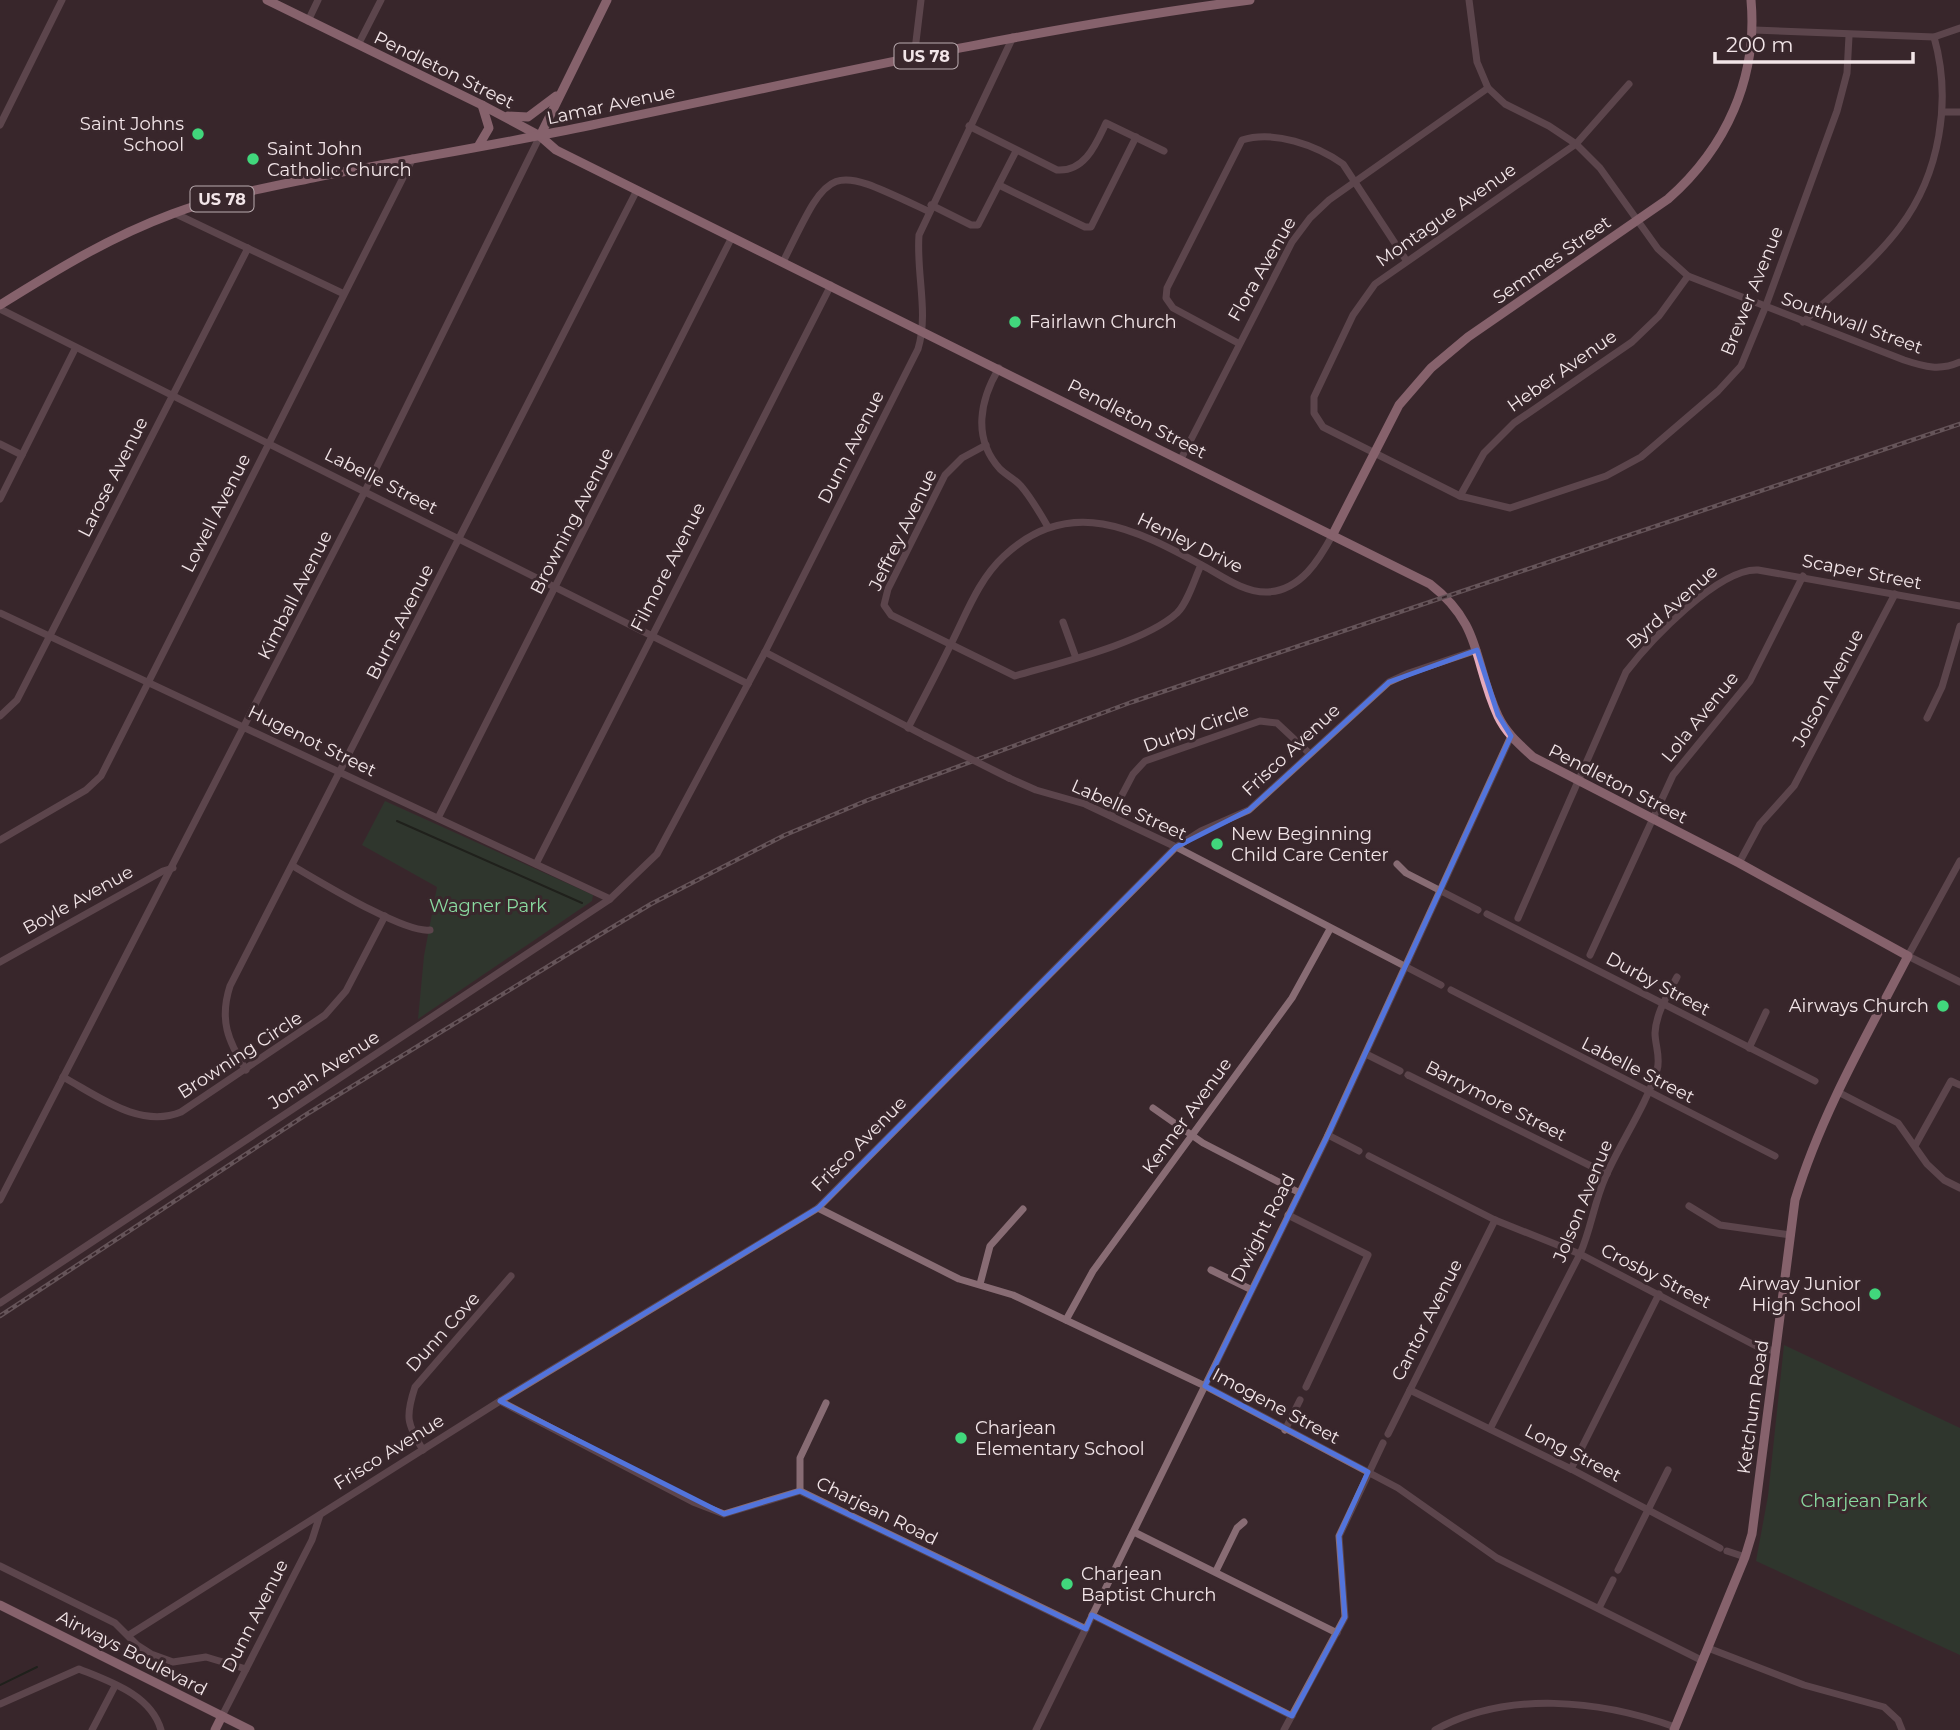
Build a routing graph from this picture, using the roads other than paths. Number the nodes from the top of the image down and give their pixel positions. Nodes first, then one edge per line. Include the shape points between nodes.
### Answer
1 (62, 0) edge
2 (267, 0) edge
3 (318, 0) edge
4 (381, 0) edge
5 (607, 0) edge
6 (921, 0) edge
7 (1250, 0) edge
8 (1469, 0) edge
9 (1751, 0) edge
10 (1196, 4) edge
11 (308, 21) junction
12 (1960, 28) edge
13 (1754, 30) junction
14 (1850, 36) junction
15 (1013, 37) junction
16 (1934, 37) junction
17 (358, 45) junction
18 (914, 58) junction
19 (1629, 83) dead end
20 (1488, 88) junction
21 (563, 90) junction
22 (482, 105) junction
23 (1943, 112) junction
24 (1960, 112) edge
25 (500, 115) junction
26 (0, 125) edge
27 (969, 126) junction
28 (540, 136) junction
29 (1136, 137) junction
30 (479, 145) junction
31 (1576, 145) junction
32 (1016, 151) junction
33 (1164, 152) dead end
34 (412, 158) junction
35 (1353, 182) junction
36 (999, 185) junction
37 (636, 190) junction
38 (930, 208) junction
39 (174, 213) junction
40 (1637, 220) junction
41 (732, 237) junction
42 (248, 248) junction
43 (1406, 260) junction
44 (783, 262) junction
45 (1688, 276) junction
46 (831, 285) junction
47 (342, 293) junction
48 (0, 307) edge
49 (1765, 308) junction
50 (1803, 321) junction
51 (923, 331) junction
52 (1238, 343) junction
53 (75, 349) junction
54 (1960, 362) edge
55 (999, 368) junction
56 (172, 394) junction
57 (269, 443) junction
58 (0, 444) edge
59 (986, 445) junction
60 (1373, 452) junction
61 (22, 455) junction
62 (1181, 459) junction
63 (365, 491) junction
64 (1460, 496) junction
65 (0, 499) edge
66 (1048, 527) junction
67 (1332, 534) junction
68 (460, 539) junction
69 (1201, 565) junction
70 (1758, 570) joint
71 (1803, 576) junction
72 (556, 588) junction
73 (1895, 594) junction
74 (1960, 606) edge
75 (0, 613) edge
76 (1063, 622) dead end
77 (1960, 626) edge
78 (651, 635) junction
79 (51, 636) junction
80 (951, 645) junction
81 (1477, 650) junction
82 (765, 652) junction
83 (1076, 658) junction
84 (148, 682) junction
85 (748, 684) junction
86 (0, 716) edge
87 (1927, 718) dead end
88 (245, 727) junction
89 (908, 728) junction
90 (1511, 736) junction
91 (1309, 753) junction
92 (341, 774) junction
93 (1577, 782) junction
94 (1111, 816) junction
95 (439, 818) junction
96 (1650, 819) junction
97 (0, 840) edge
98 (1176, 847) junction
99 (657, 854) joint
100 (1960, 861) edge
101 (1739, 863) junction
102 (536, 864) junction
103 (1397, 864) dead end
104 (293, 866) junction
105 (173, 869) junction
106 (1441, 891) junction
107 (610, 899) junction
108 (1479, 911) dead end
109 (1487, 914) dead end
110 (385, 916) junction
111 (1518, 918) dead end
112 (1330, 929) junction
113 (430, 930) dead end
114 (1590, 956) dead end
115 (1908, 956) junction
116 (1, 963) edge
117 (1407, 967) junction
118 (1676, 977) dead end
119 (1960, 982) edge
120 (1441, 985) dead end
121 (1451, 990) dead end
122 (1663, 1004) junction
123 (1766, 1013) dead end
124 (1749, 1048) junction
125 (1366, 1054) junction
126 (246, 1070) junction
127 (63, 1077) junction
128 (1815, 1081) dead end
129 (1960, 1085) edge
130 (1838, 1092) junction
131 (1648, 1094) junction
132 (1153, 1108) dead end
133 (1328, 1135) junction
134 (1192, 1136) junction
135 (1916, 1144) junction
136 (1359, 1151) dead end
137 (1370, 1156) dead end
138 (1775, 1156) dead end
139 (1607, 1174) junction
140 (1960, 1188) edge
141 (1298, 1192) junction
142 (0, 1200) edge
143 (1689, 1206) dead end
144 (818, 1208) junction
145 (1023, 1209) dead end
146 (1288, 1215) junction
147 (1495, 1220) junction
148 (1791, 1235) junction
149 (1580, 1254) junction
150 (1211, 1270) dead end
151 (511, 1276) dead end
152 (980, 1284) junction
153 (1250, 1289) junction
154 (1659, 1294) junction
155 (0, 1303) edge
156 (1066, 1320) junction
157 (1776, 1351) junction
158 (1205, 1386) junction
159 (1306, 1387) dead end
160 (1410, 1390) junction
161 (1300, 1400) dead end
162 (500, 1401) junction
163 (826, 1403) dead end
164 (1490, 1429) junction
165 (1285, 1430) junction
166 (1388, 1434) dead end
167 (1383, 1443) dead end
168 (423, 1450) junction
169 (1571, 1469) junction
170 (1668, 1470) dead end
171 (1368, 1472) junction
172 (800, 1491) junction
173 (1648, 1510) junction
174 (320, 1514) junction
175 (1244, 1522) dead end
176 (1133, 1532) junction
177 (1745, 1557) junction
178 (0, 1566) edge
179 (1618, 1570) dead end
180 (1216, 1571) junction
181 (1613, 1580) dead end
182 (0, 1605) edge
183 (1599, 1608) junction
184 (1093, 1615) junction
185 (1086, 1629) junction
186 (1337, 1633) junction
187 (129, 1635) junction
188 (1708, 1648) junction
189 (1703, 1661) junction
190 (246, 1669) junction
191 (115, 1686) junction
192 (0, 1704) edge
193 (222, 1716) junction
194 (1292, 1716) junction
195 (1674, 1728) edge
196 (92, 1730) edge
197 (161, 1730) edge
198 (215, 1730) edge
199 (250, 1730) edge
200 (1036, 1730) edge
201 (1284, 1730) edge
202 (1434, 1730) edge
203 (1902, 1730) edge

1 - 26 street
2 - 11 main road, Pendleton Street
3 - 11 street
4 - 17 street
5 - 21 main road, Kimball Avenue
6 - 18 street
7 - 10 main road, Lamar Avenue / US 78
8 - 20 street via 1477,62
9 - 13 main road, Semmes Street
10 - 15 main road, Lamar Avenue / US 78
11 - 17 main road, Pendleton Street
12 - 16 street
13 - 14 street
13 - 40 main road, Semmes Street via 1738,104 1720,139 1693,177
14 - 16 street
14 - 49 street, Brewer Avenue via 1837,111
15 - 18 main road, Lamar Avenue / US 78
15 - 27 street, Dunn Avenue
16 - 23 street via 1943,67
17 - 22 main road, Pendleton Street
18 - 28 main road, Lamar Avenue / US 78
19 - 31 street, Montague Avenue
20 - 31 street, Southwall Street
20 - 35 street, Flora Avenue
21 - 25 main road via 528,117
21 - 28 main road, Kimball Avenue
22 - 25 main road, Pendleton Street
22 - 30 main road via 489,128
23 - 24 street
23 - 50 street via 1935,153 1900,227
25 - 28 main road, Pendleton Street
27 - 32 street
27 - 38 street, Dunn Avenue
28 - 30 main road, Lamar Avenue / US 78
28 - 37 main road, Pendleton Street via 556,150
28 - 63 street, Kimball Avenue
29 - 32 street via 1107,123 1090,154 1067,169 1057,170
29 - 33 street
29 - 36 street via 1088,228
30 - 34 main road, Lamar Avenue / US 78
31 - 40 street, Southwall Street via 1600,168
31 - 43 street, Montague Avenue
32 - 36 street
34 - 39 main road, Lamar Avenue / US 78 via 257,189
34 - 47 street, Lowell Avenue
35 - 43 street
35 - 52 street, Flora Avenue via 1310,218 1292,242
35 - 52 street via 1343,164 1327,154 1260,134 1242,140 1166,298 1173,308
36 - 38 street via 978,225
37 - 41 main road, Pendleton Street
37 - 68 street, Burns Avenue
38 - 44 street via 863,180 828,183 815,197
38 - 51 street, Dunn Avenue via 919,235 917,262
39 - 42 street
39 - 48 main road, Lamar Avenue / US 78 via 75,258
40 - 45 street, Southwall Street via 1658,249
40 - 60 main road, Semmes Street via 1468,337 1431,368 1399,405
41 - 44 main road, Pendleton Street
41 - 72 street, Browning Avenue
42 - 47 street
42 - 56 street, Larose Avenue
43 - 60 street, Montague Avenue via 1360,303 1314,397 1314,414 1323,427
44 - 46 main road, Pendleton Street
45 - 49 street, Southwall Street
45 - 64 street, Heber Avenue via 1659,316 1632,342 1514,423 1484,453
46 - 51 main road, Pendleton Street
46 - 78 street, Filmore Avenue
47 - 57 street, Lowell Avenue
48 - 53 street, Labelle Street
49 - 50 street, Southwall Street
49 - 64 street, Brewer Avenue via 1741,366 1640,457 1606,476 1510,508
50 - 54 street, Southwall Street via 1929,368
51 - 55 main road, Pendleton Street
51 - 82 street, Dunn Avenue
52 - 62 street, Flora Avenue
53 - 56 street, Labelle Street
53 - 61 street
55 - 59 street via 983,405 981,426
55 - 62 main road, Pendleton Street
56 - 57 street, Labelle Street
56 - 79 street, Larose Avenue
57 - 63 street, Labelle Street
57 - 84 street, Lowell Avenue
58 - 61 street
59 - 66 street via 1000,468 1033,500
59 - 80 street, Jeffrey Avenue via 944,475 884,604 891,615
60 - 64 street, Montague Avenue
60 - 67 main road, Semmes Street
61 - 65 street
62 - 67 main road, Pendleton Street
63 - 68 street, Labelle Street
63 - 88 street, Kimball Avenue
66 - 69 street, Henley Drive via 1073,521 1104,522 1135,531
66 - 80 street, Henley Drive via 1005,555 984,578
67 - 69 street, Henley Drive via 1317,565 1293,584 1268,592 1238,585
67 - 81 main road, Pendleton Street via 1446,596 1466,620
68 - 72 street, Labelle Street
68 - 92 street, Burns Avenue
69 - 83 street via 1179,611 1158,627
70 - 71 street, Scaper Street
70 - 93 street, Byrd Avenue via 1740,571 1721,582 1641,653 1626,672
71 - 73 street, Scaper Street
71 - 96 street, Lola Avenue via 1750,681 1692,747
72 - 78 street, Labelle Street
72 - 95 street, Browning Avenue
73 - 74 street, Scaper Street
73 - 101 street, Jolson Avenue via 1794,786 1760,824
75 - 79 street, Hugenot Street
76 - 83 street
77 - 87 street via 1942,687
78 - 85 street, Labelle Street
78 - 102 street, Filmore Avenue
79 - 84 street, Hugenot Street
79 - 86 street, Larose Avenue via 18,700
80 - 83 street via 1015,676
80 - 89 street, Henley Drive
81 - 90 main road, Pendleton Street via 1498,715
81 - 91 street, Frisco Avenue via 1390,682
82 - 85 street, Dunn Avenue
82 - 89 street, Labelle Street
84 - 88 street, Hugenot Street
84 - 97 street, Lowell Avenue via 101,776 86,790
85 - 99 street, Dunn Avenue
88 - 92 street, Hugenot Street
88 - 105 street, Kimball Avenue
89 - 94 street, Labelle Street, bridge via 1009,778
90 - 93 main road, Pendleton Street via 1545,766
90 - 106 street, Dwight Road
91 - 94 street, Durby Circle via 1277,723 1260,721 1145,761
91 - 98 street, Frisco Avenue via 1249,810
92 - 95 street, Hugenot Street
92 - 104 street, Burns Avenue
93 - 96 main road, Pendleton Street
93 - 111 street, Byrd Avenue
94 - 98 street, Labelle Street
95 - 102 street, Hugenot Street
96 - 101 main road, Pendleton Street
96 - 114 street, Lola Avenue
98 - 112 street, Labelle Street
98 - 144 street, Frisco Avenue
99 - 107 street, Jonah Avenue
100 - 115 street, Ketchum Road
101 - 115 main road, Pendleton Street
102 - 107 street, Hugenot Street
103 - 106 street
104 - 110 street
104 - 126 street, Burns Avenue via 230,986 225,1006 227,1037
105 - 116 street, Boyle Avenue
105 - 127 street, Kimball Avenue
106 - 108 street
106 - 117 street, Dwight Road
107 - 155 street, Jonah Avenue
109 - 122 street, Durby Street
110 - 113 street
110 - 126 street, Browning Circle via 333,1007
112 - 117 street, Labelle Street
112 - 134 street, Kenner Avenue via 1292,998
115 - 119 street
115 - 130 main road, Ketchum Road
117 - 120 street, Labelle Street
117 - 125 street, Dwight Road
118 - 122 street, Jolson Avenue
121 - 131 street, Labelle Street
122 - 124 street, Durby Street
122 - 131 street, Jolson Avenue via 1656,1032 1659,1066
123 - 124 street
124 - 128 street, Durby Street
125 - 133 street, Dwight Road
125 - 139 street, Barrymore Street
126 - 127 street, Browning Circle via 190,1108 158,1118 128,1111
127 - 142 street, Kimball Avenue
129 - 135 street via 1951,1081
130 - 135 street via 1882,1112
130 - 148 main road, Ketchum Road via 1805,1169
131 - 138 street, Labelle Street
131 - 139 street, Jolson Avenue
132 - 134 street
133 - 136 street
133 - 141 street, Dwight Road
134 - 141 street
134 - 156 street, Kenner Avenue via 1093,1271
135 - 140 street via 1927,1164
137 - 147 street, Crosby Street
139 - 149 street, Jolson Avenue
141 - 146 street, Dwight Road
143 - 148 street via 1720,1225
144 - 152 street, Imogene Street via 959,1279
144 - 162 street, Frisco Avenue
145 - 152 street via 990,1246
146 - 153 street, Dwight Road
146 - 159 street via 1368,1255
147 - 149 street, Crosby Street
147 - 160 street, Cantor Avenue
148 - 157 main road, Ketchum Road
149 - 154 street, Crosby Street
149 - 164 street, Jolson Avenue
150 - 153 street
151 - 168 street, Dunn Cove via 415,1387 408,1425
152 - 156 street, Imogene Street
153 - 158 street, Dwight Road
154 - 157 street, Crosby Street via 1760,1348
154 - 169 street
156 - 158 street, Imogene Street
157 - 177 main road, Ketchum Road
158 - 165 street, Imogene Street
158 - 176 street, Dwight Road
160 - 164 street, Long Street
160 - 166 street, Cantor Avenue
161 - 165 street
162 - 168 street, Frisco Avenue
162 - 172 street, Charjean Road via 724,1514
163 - 172 street via 800,1458
164 - 169 street, Long Street
165 - 171 street, Imogene Street
167 - 171 street
168 - 174 street, Frisco Avenue
169 - 173 street, Long Street
170 - 173 street
171 - 183 street, Imogene Street via 1420,1502 1485,1551
171 - 186 street via 1339,1536 1345,1617
172 - 185 street, Charjean Road
173 - 177 street, Long Street
173 - 179 street
174 - 187 street, Frisco Avenue
174 - 190 street, Dunn Avenue via 312,1540
175 - 180 street
176 - 180 street
176 - 184 street, Dwight Road
177 - 188 main road, Ketchum Road
178 - 187 street, Airways Boulevard via 115,1623
180 - 186 street
181 - 183 street
182 - 193 main road, Airways Boulevard
183 - 189 street, Imogene Street
184 - 185 street, Dwight Road
184 - 194 street
185 - 200 street, Dwight Road
186 - 194 street
187 - 190 street, Airways Boulevard via 137,1645 173,1662 206,1657
188 - 189 main road, Ketchum Road
188 - 203 street via 1804,1685 1884,1707
189 - 195 main road, Ketchum Road
190 - 193 street, Dunn Avenue
191 - 192 street, Airways Boulevard via 79,1669
191 - 196 street
191 - 197 street, Airways Boulevard via 150,1705
193 - 198 main road, Dunn Avenue
193 - 199 main road, Airways Boulevard
194 - 201 street
195 - 202 street via 1606,1706 1574,1703 1490,1710 1459,1716

